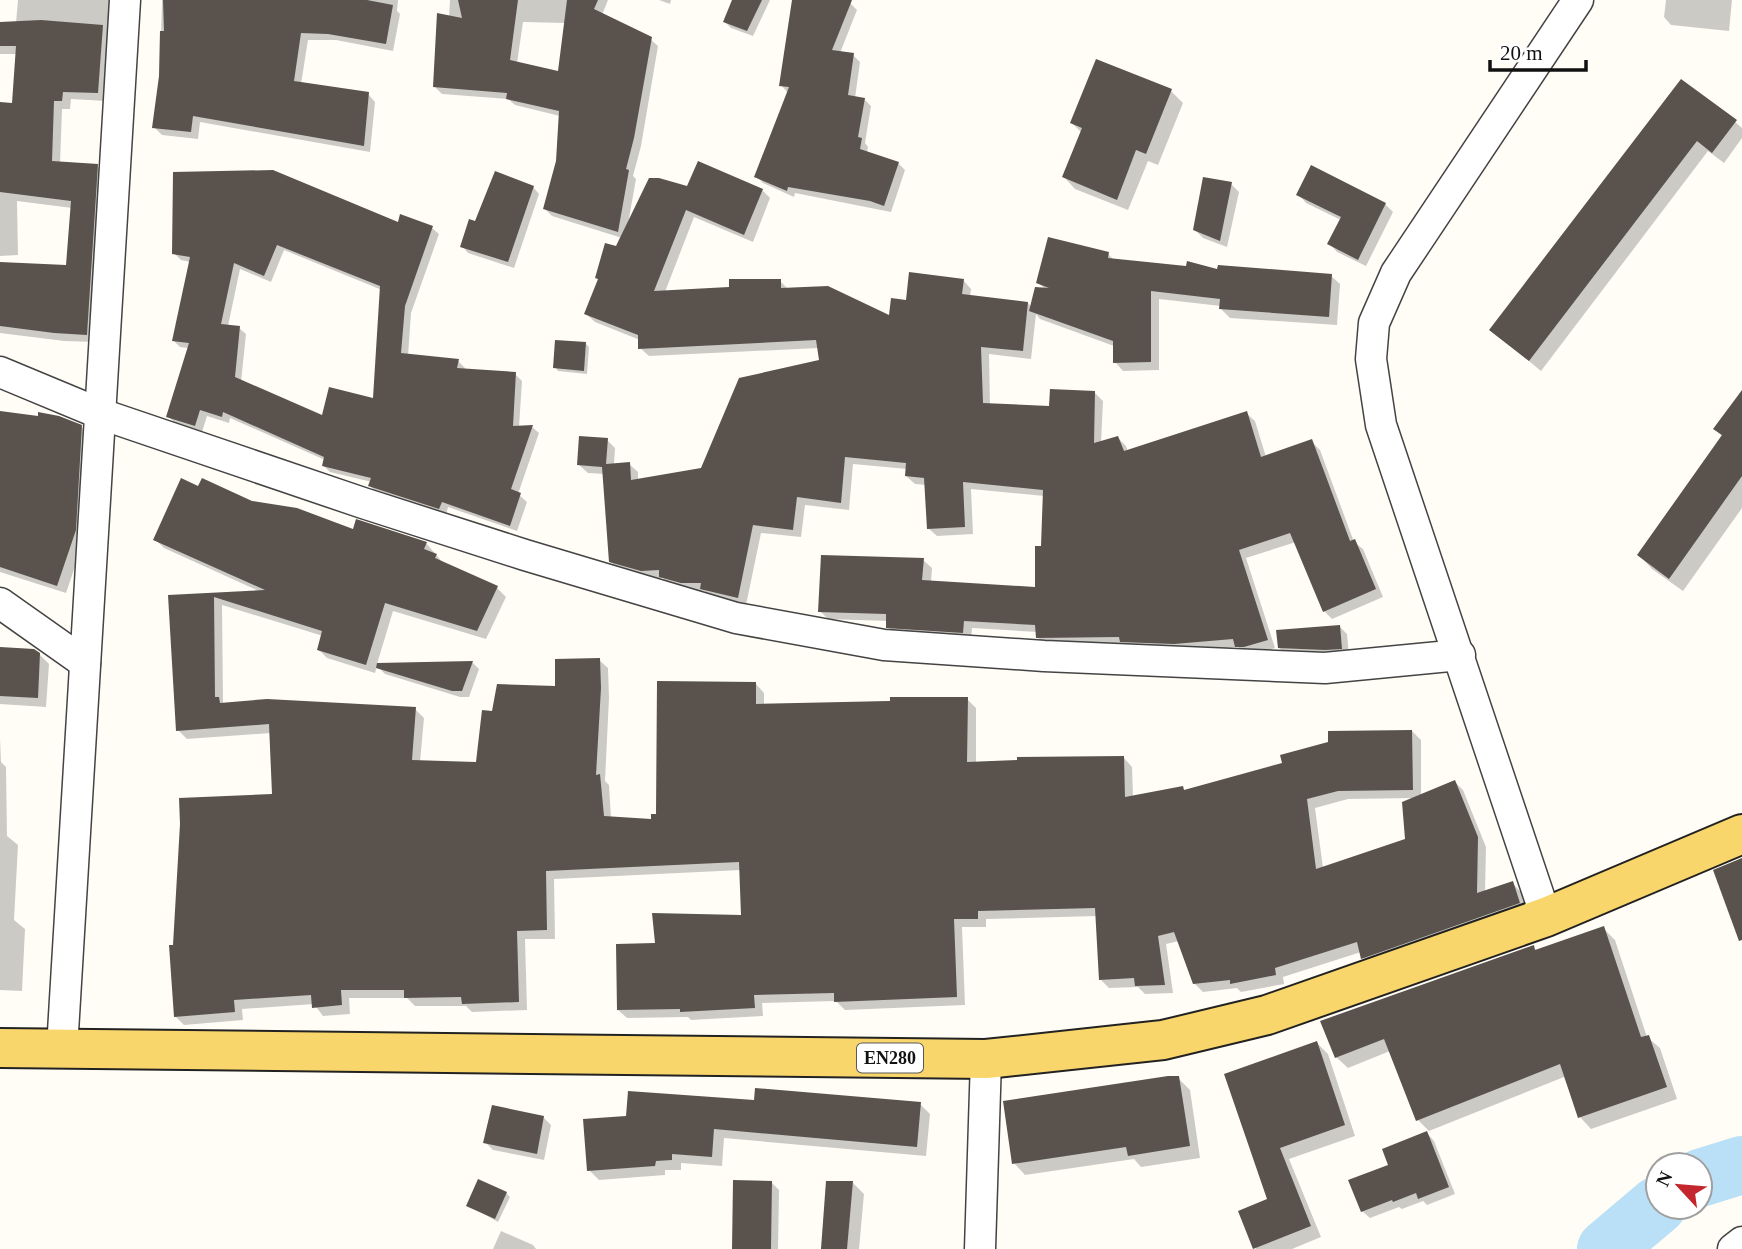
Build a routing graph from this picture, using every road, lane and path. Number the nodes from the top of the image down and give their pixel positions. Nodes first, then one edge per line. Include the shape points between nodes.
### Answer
1 (125, 0) edge
2 (1578, 0) edge
3 (0, 372) edge
4 (101, 414) junction
5 (0, 603) edge
6 (1460, 655) junction
7 (85, 663) junction
8 (1742, 834) edge
9 (1546, 917) junction
10 (0, 1048) edge
11 (62, 1049) junction
12 (986, 1059) junction
13 (1742, 1242) edge
14 (981, 1249) edge
15 (1733, 1249) edge

1 - 4 street
2 - 6 street via 1396,274 1374,323 1371,359 1381,425
3 - 4 street
4 - 6 street via 513,551 736,618 884,645 1325,668
4 - 7 street
5 - 7 street
6 - 9 street
7 - 11 street
8 - 9 main road, EN280
9 - 12 main road, EN280 via 1267,1015 1163,1040
10 - 11 main road, EN280
11 - 12 main road, EN280
12 - 14 street
13 - 15 street

